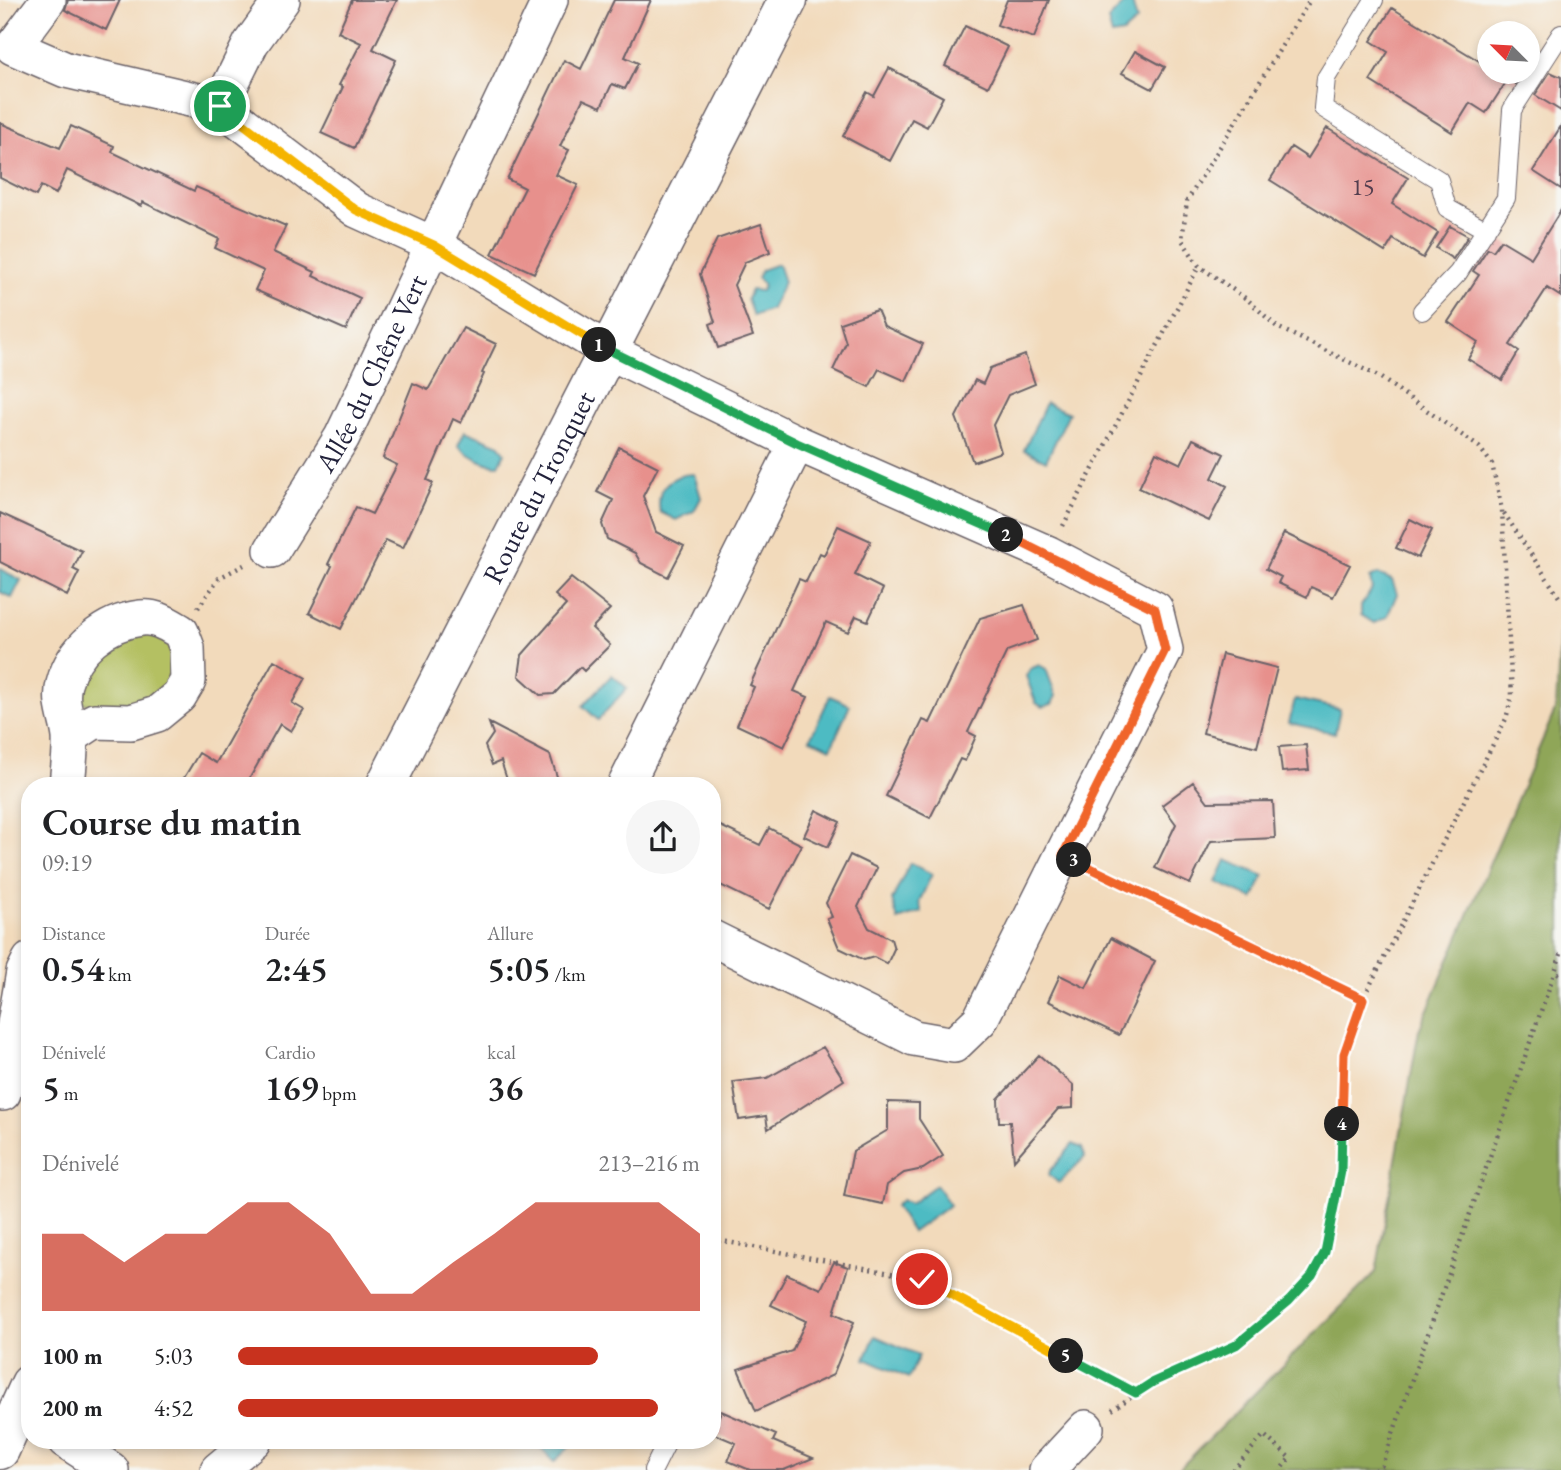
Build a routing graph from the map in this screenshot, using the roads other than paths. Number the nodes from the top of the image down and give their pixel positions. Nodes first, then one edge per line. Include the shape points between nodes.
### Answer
1 (48, 0) edge
2 (282, 0) edge
3 (551, 0) edge
4 (788, 0) edge
5 (1374, 0) edge
6 (1561, 34) edge
7 (7, 50) edge
8 (220, 106) junction
9 (1486, 230) junction
10 (434, 245) junction
11 (1422, 311) dead end
12 (610, 352) junction
13 (797, 443) junction
14 (272, 550) road end
15 (70, 737) junction
16 (68, 777) edge
17 (390, 777) edge
18 (630, 777) edge
19 (721, 943) edge
20 (21, 1001) edge
21 (11, 1096) edge
22 (21, 1412) edge
23 (1086, 1428) road end
24 (79, 1449) edge
25 (243, 1449) edge
26 (664, 1449) edge
27 (0, 1450) edge
28 (111, 1470) edge
29 (218, 1470) edge
30 (653, 1470) edge
31 (1046, 1470) edge

1 - 7 street
2 - 8 street via 251,43
3 - 10 street, Allée du Chêne Vert
4 - 12 street, Route du Tronquet
5 - 9 lane via 1326,78 1323,108 1438,180 1447,208
6 - 9 lane via 1512,110 1506,198
7 - 8 street via 66,70
8 - 10 street via 356,210
9 - 11 lane via 1458,273
10 - 12 street
10 - 14 street, Allée du Chêne Vert via 342,437
12 - 13 street
12 - 17 street, Route du Tronquet
13 - 18 street
13 - 19 street via 1049,554 1155,609 1165,650 980,1020 954,1045 914,1038
15 - 15 street via 62,707 63,685 89,640 111,627 142,618 160,620 181,632 187,648 188,681 179,696 157,714 131,722 94,721
15 - 16 street
20 - 21 street
22 - 27 street
23 - 31 street
24 - 28 street
25 - 29 street
26 - 30 lane

